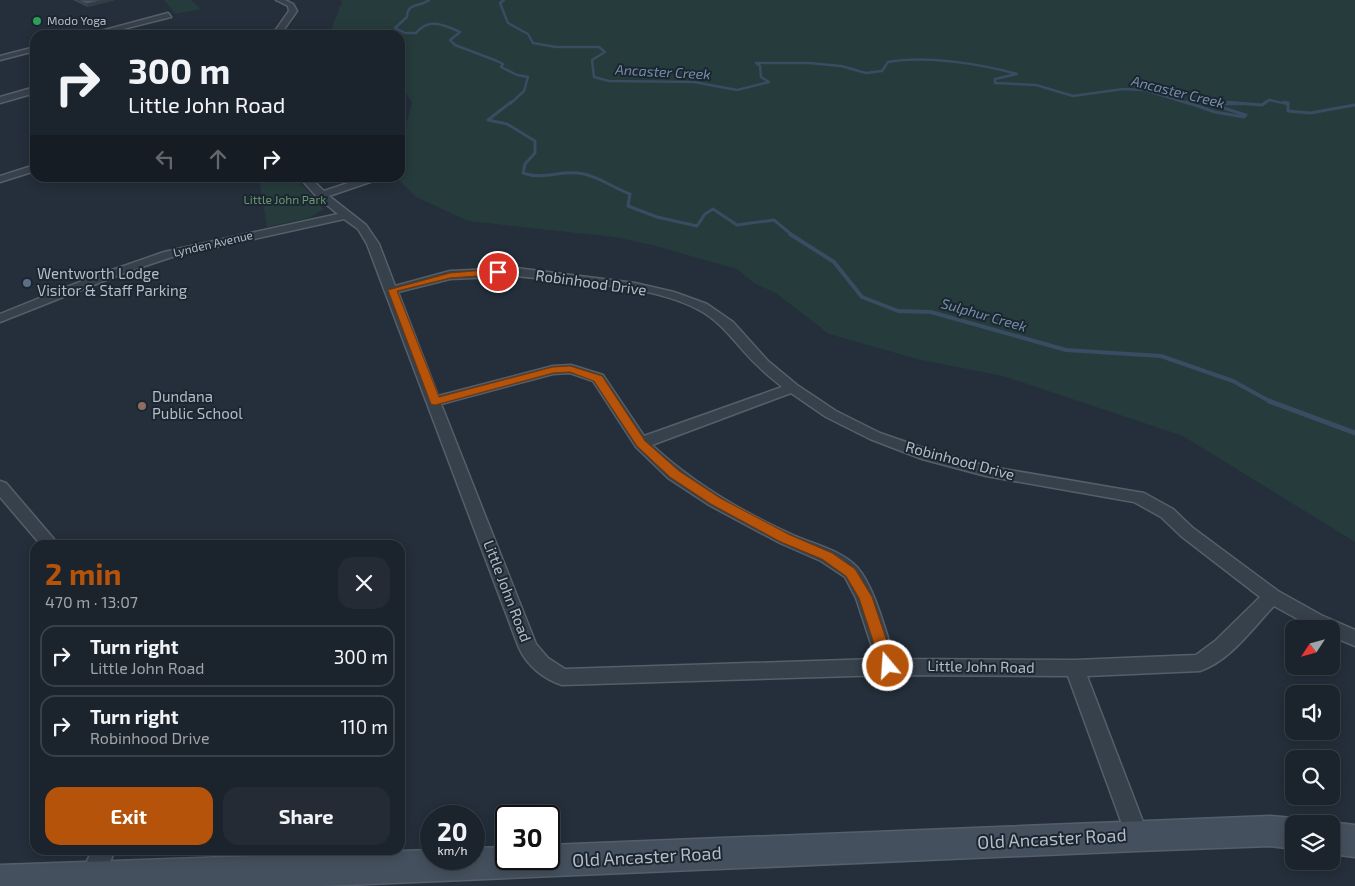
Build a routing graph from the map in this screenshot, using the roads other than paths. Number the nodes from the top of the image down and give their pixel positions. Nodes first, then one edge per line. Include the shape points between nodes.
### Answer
1 (279, 0) edge
2 (168, 15) dead end
3 (110, 30) edge
4 (280, 30) edge
5 (30, 50) edge
6 (0, 58) edge
7 (30, 91) edge
8 (0, 100) edge
9 (30, 170) edge
10 (0, 179) edge
11 (309, 182) edge
12 (360, 182) edge
13 (321, 195) junction
14 (345, 215) junction
15 (392, 290) junction
16 (0, 318) edge
17 (792, 388) junction
18 (435, 401) junction
19 (641, 443) junction
20 (0, 487) edge
21 (47, 540) edge
22 (1272, 596) junction
23 (1355, 638) edge
24 (888, 666) junction
25 (1075, 668) junction
26 (1285, 833) edge
27 (1137, 835) junction
28 (1340, 839) edge
29 (1355, 841) edge
30 (95, 871) edge
31 (0, 881) edge

1 - 4 street via 291,6 293,11
2 - 3 street
5 - 6 street
7 - 8 street
9 - 10 street
11 - 13 street, Little John Road
12 - 13 street
13 - 14 street, Little John Road
14 - 15 street, Little John Road via 367,233
14 - 16 street, Lynden Avenue via 149,260
15 - 17 street, Robinhood Drive via 450,275 516,272 636,287 703,307 728,325 763,364
15 - 18 street, Little John Road
17 - 19 street
17 - 22 street, Robinhood Drive via 853,425 927,455 986,471 1138,498 1167,513 1194,538
18 - 19 street via 553,370 570,369 598,378
18 - 24 street, Little John Road via 528,648 540,664 562,677
19 - 24 street via 674,474 715,501 786,539 827,556 851,572 865,597
20 - 21 street
22 - 23 street, Robinhood Drive
22 - 25 street, Little John Road via 1222,647 1200,663
24 - 25 street, Little John Road
25 - 27 street
26 - 27 street, Old Ancaster Road
27 - 30 street, Old Ancaster Road via 444,866
28 - 29 street
30 - 31 street, Old Ancaster Road

